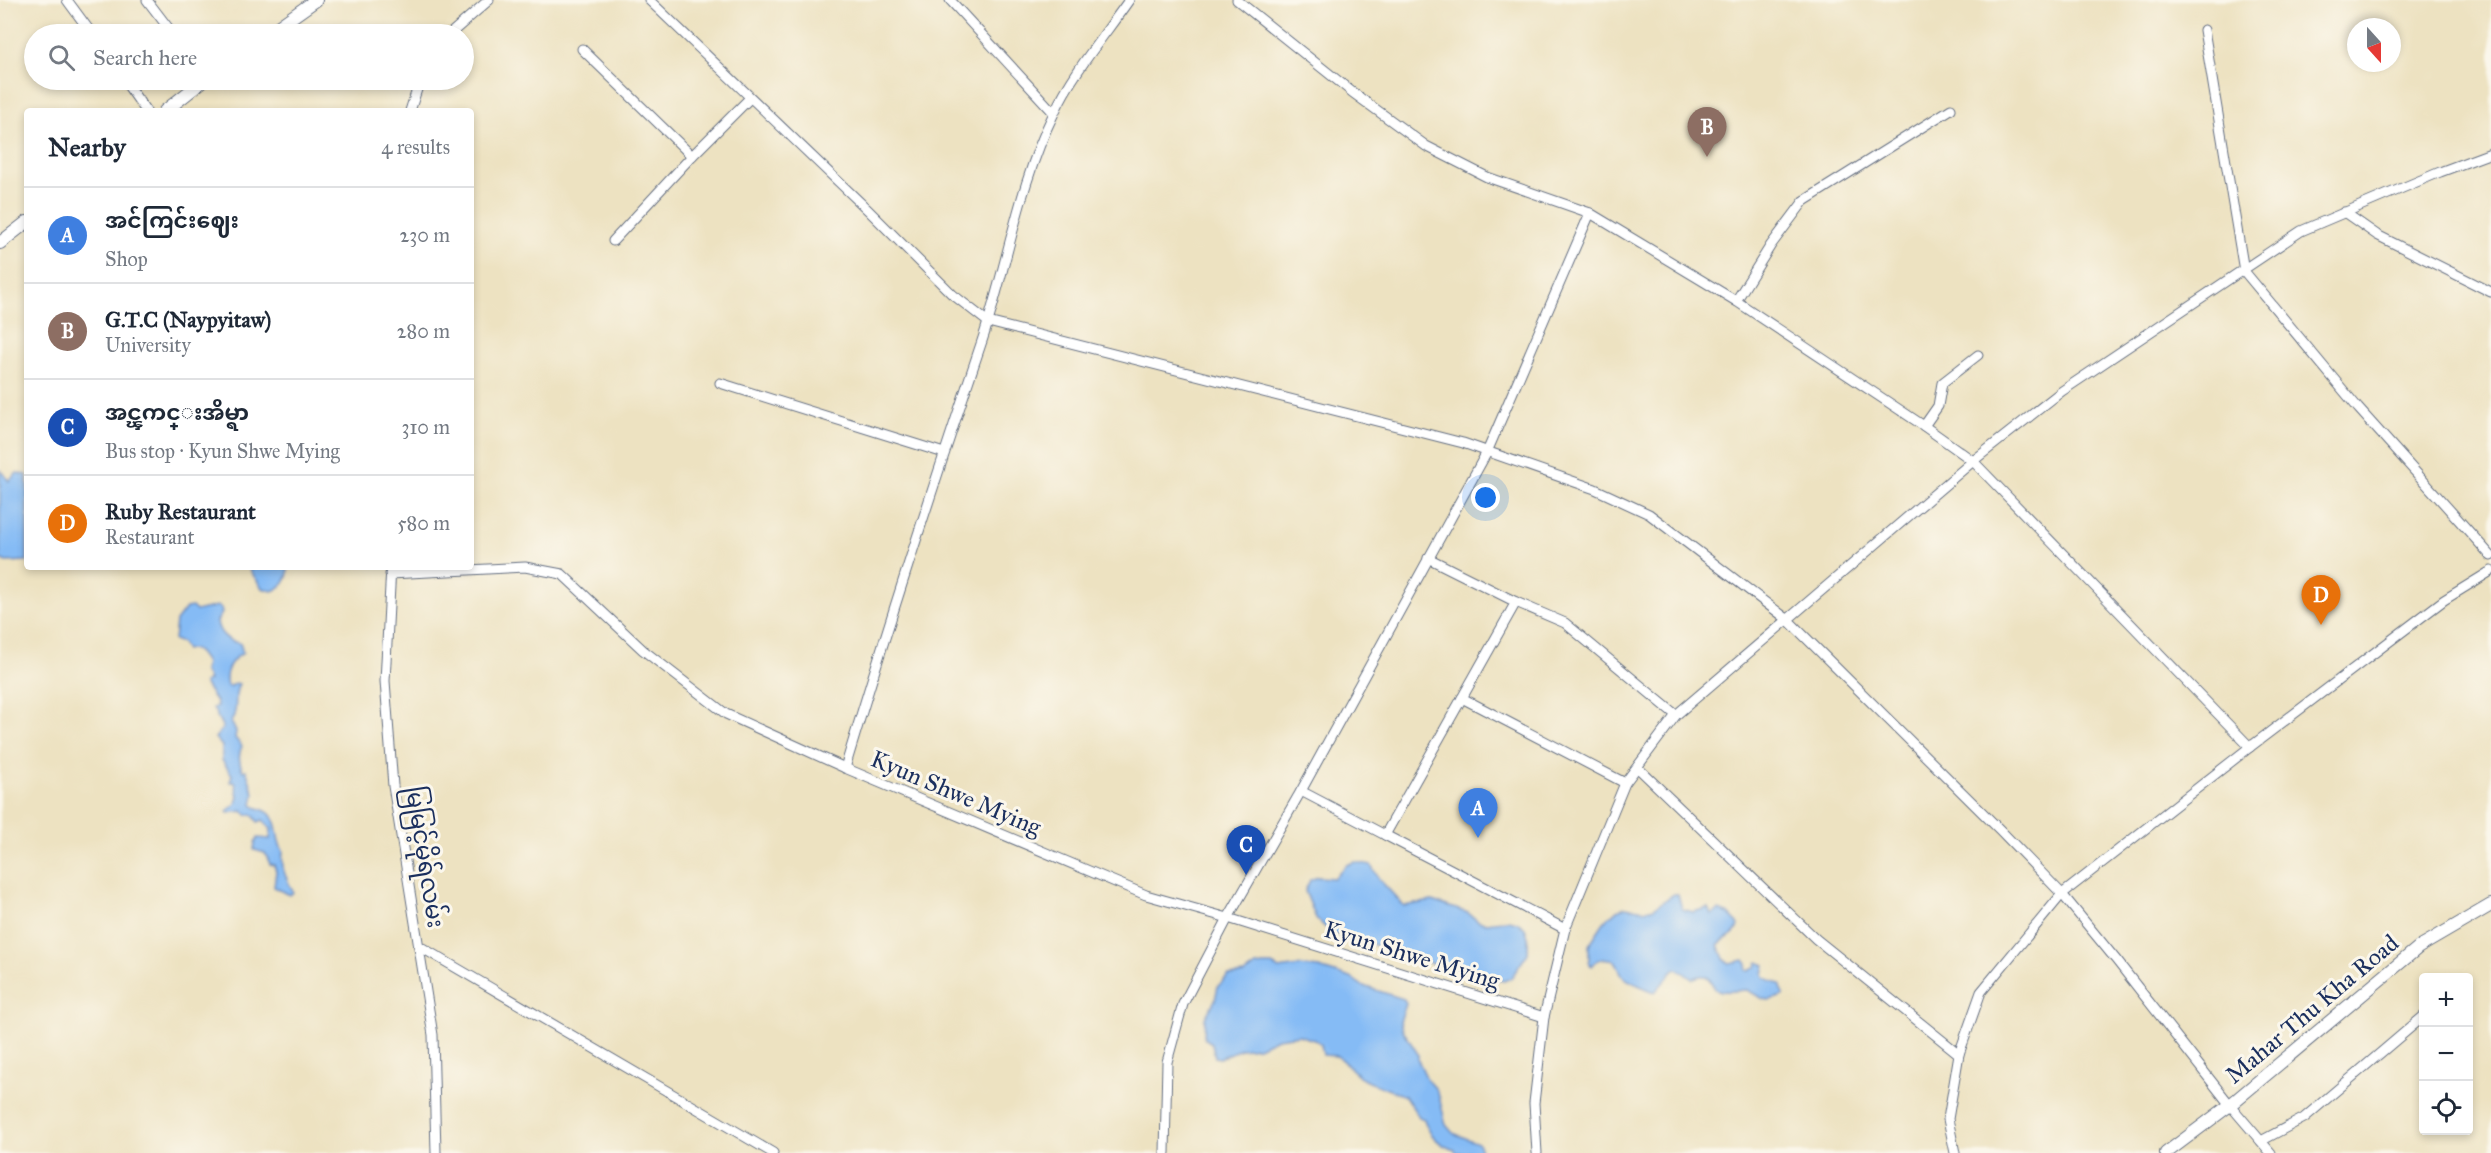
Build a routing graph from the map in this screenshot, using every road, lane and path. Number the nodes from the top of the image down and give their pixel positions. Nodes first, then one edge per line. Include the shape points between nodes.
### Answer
1 (67, 0) edge
2 (147, 0) edge
3 (316, 0) edge
4 (489, 0) edge
5 (649, 0) edge
6 (950, 0) edge
7 (1129, 0) edge
8 (1237, 0) edge
9 (85, 24) edge
10 (165, 24) edge
11 (282, 24) edge
12 (461, 24) edge
13 (2204, 30) dead end
14 (582, 49) dead end
15 (131, 90) edge
16 (191, 90) edge
17 (417, 90) edge
18 (750, 98) junction
19 (144, 108) edge
20 (169, 108) edge
21 (411, 108) edge
22 (1951, 109) dead end
23 (1054, 113) junction
24 (2491, 153) edge
25 (692, 156) junction
26 (2344, 212) junction
27 (1590, 213) junction
28 (24, 224) edge
29 (613, 241) dead end
30 (0, 243) edge
31 (2244, 271) junction
32 (2491, 292) edge
33 (1736, 301) junction
34 (988, 322) junction
35 (1978, 356) dead end
36 (720, 383) dead end
37 (1924, 426) junction
38 (1487, 452) junction
39 (944, 453) junction
40 (1973, 461) junction
41 (2491, 556) edge
42 (1428, 558) junction
43 (474, 568) edge
44 (391, 570) edge
45 (2491, 571) edge
46 (1516, 602) junction
47 (1787, 619) junction
48 (1462, 698) junction
49 (1676, 715) junction
50 (2250, 747) junction
51 (845, 768) junction
52 (1638, 768) junction
53 (1625, 783) junction
54 (1301, 791) junction
55 (1386, 835) junction
56 (2062, 894) junction
57 (2491, 905) edge
58 (1228, 918) junction
59 (1565, 929) junction
60 (419, 946) junction
61 (1544, 1017) junction
62 (2419, 1020) edge
63 (1959, 1054) junction
64 (2230, 1105) junction
65 (2260, 1142) junction
66 (2269, 1152) edge
67 (436, 1153) edge
68 (773, 1153) edge
69 (1165, 1153) edge
70 (1537, 1153) edge
71 (1955, 1153) edge
72 (2166, 1153) edge

1 - 9 street
2 - 10 street
3 - 11 main road
4 - 12 street
5 - 18 street
6 - 23 street
7 - 23 street
8 - 27 street via 1426,146 1487,177
13 - 31 street
14 - 25 street
15 - 19 street
16 - 20 main road
17 - 21 street
18 - 25 street
18 - 34 street via 952,294
22 - 33 street via 1804,201
23 - 34 street via 1030,177
24 - 26 street
25 - 29 street
26 - 31 street via 2301,231
26 - 32 street via 2377,236
27 - 33 street
27 - 38 street
28 - 30 main road
31 - 40 street via 2062,391
31 - 41 street via 2358,408
33 - 37 street
34 - 38 street
34 - 39 street
35 - 37 street via 1942,383 1938,406
36 - 39 street
37 - 40 street
38 - 42 street
38 - 47 street via 1595,489 1649,514
39 - 51 street
40 - 47 street
40 - 50 street
42 - 46 street
42 - 54 street
43 - 51 street, Kyun Shwe Mying via 525,567 562,574 643,650 726,714
44 - 60 street, မြမြင့်မိုရ်လမ်း via 385,681 393,786
45 - 50 street via 2444,600
46 - 48 street
46 - 49 street via 1565,623
47 - 49 street
47 - 56 street
48 - 53 street
48 - 55 street
49 - 52 street
50 - 56 street
51 - 58 street, Kyun Shwe Mying via 1146,895
52 - 53 street
52 - 63 street via 1816,939
53 - 59 street
54 - 55 street
54 - 58 street
55 - 59 street
56 - 63 street via 1982,992
56 - 64 street
57 - 64 main road, Mahar Thu Kha Road via 2419,947
58 - 61 street, Kyun Shwe Mying
58 - 69 street via 1183,1004 1167,1062
59 - 61 street
60 - 67 street, မြမြင့်မိုရ်လမ်း via 433,1035
60 - 68 street
61 - 70 street via 1534,1103
62 - 65 street via 2304,1118
63 - 71 street via 1948,1119
64 - 65 street
64 - 72 main road, Mahar Thu Kha Road
65 - 66 street

